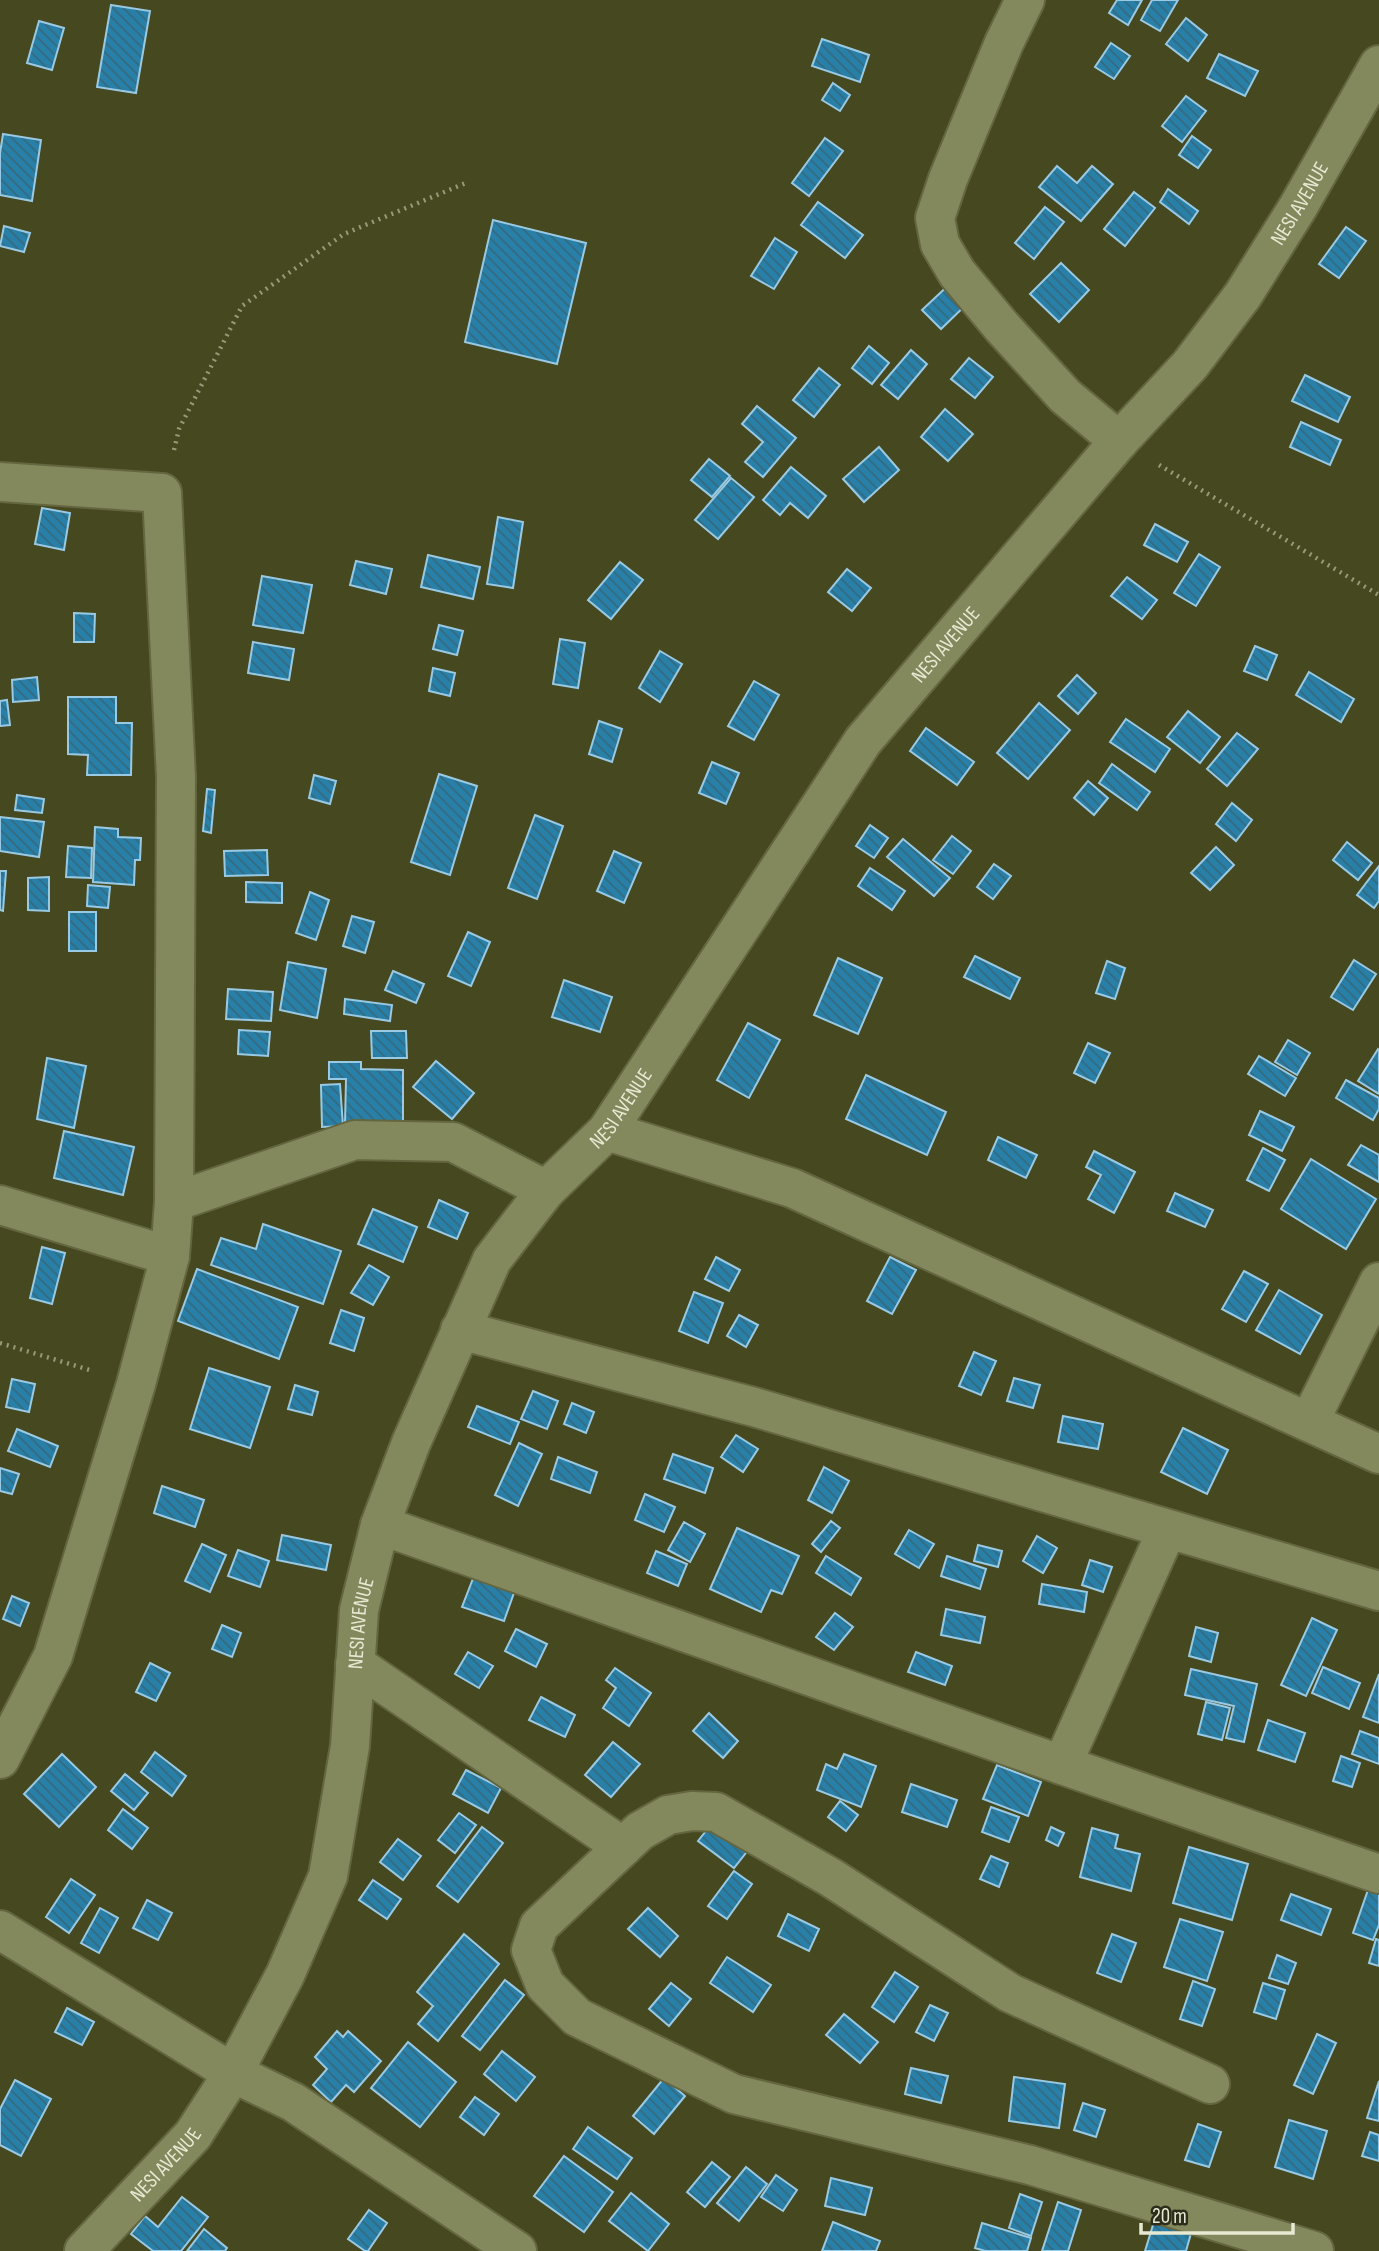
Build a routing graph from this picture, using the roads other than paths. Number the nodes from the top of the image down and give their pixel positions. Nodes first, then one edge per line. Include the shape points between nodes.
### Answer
1 (1025, 0) edge
2 (1379, 65) edge
3 (1119, 441) junction
4 (0, 482) edge
5 (607, 1131) junction
6 (545, 1190) junction
7 (174, 1202) junction
8 (0, 1205) edge
9 (170, 1256) junction
10 (1379, 1282) edge
11 (460, 1330) junction
12 (1309, 1422) junction
13 (1379, 1454) edge
14 (380, 1525) junction
15 (1167, 1530) junction
16 (1379, 1591) edge
17 (355, 1664) junction
18 (0, 1759) edge
19 (1062, 1765) junction
20 (623, 1847) junction
21 (1379, 1874) edge
22 (0, 1930) edge
23 (233, 2073) junction
24 (1210, 2084) dead end
25 (84, 2251) edge
26 (517, 2251) edge
27 (1314, 2251) edge

1 - 3 street via 948,179 935,218 940,244 957,273 1038,367
2 - 3 street, NESI AVENUE via 1243,295 1190,365
3 - 5 street, NESI AVENUE via 863,741
4 - 7 street via 162,492 176,777
5 - 6 street, NESI AVENUE
5 - 12 street via 792,1188
6 - 7 street via 453,1142 355,1140
6 - 11 street, NESI AVENUE via 492,1260
7 - 9 street
8 - 9 street
9 - 18 street via 53,1656
10 - 12 street
11 - 14 street, NESI AVENUE
11 - 15 street via 754,1407
12 - 13 street
14 - 17 street, NESI AVENUE via 359,1610
14 - 19 street
15 - 16 street
15 - 19 street
17 - 20 street
17 - 23 street, NESI AVENUE via 350,1746 328,1876 285,1975
19 - 21 street
20 - 24 street via 668,1815 716,1812 830,1877 1010,1993
20 - 27 street via 539,1926 531,1950 545,1985 577,2017 734,2094 1030,2165
22 - 23 street
23 - 25 street, NESI AVENUE via 193,2135
23 - 26 street via 293,2102

